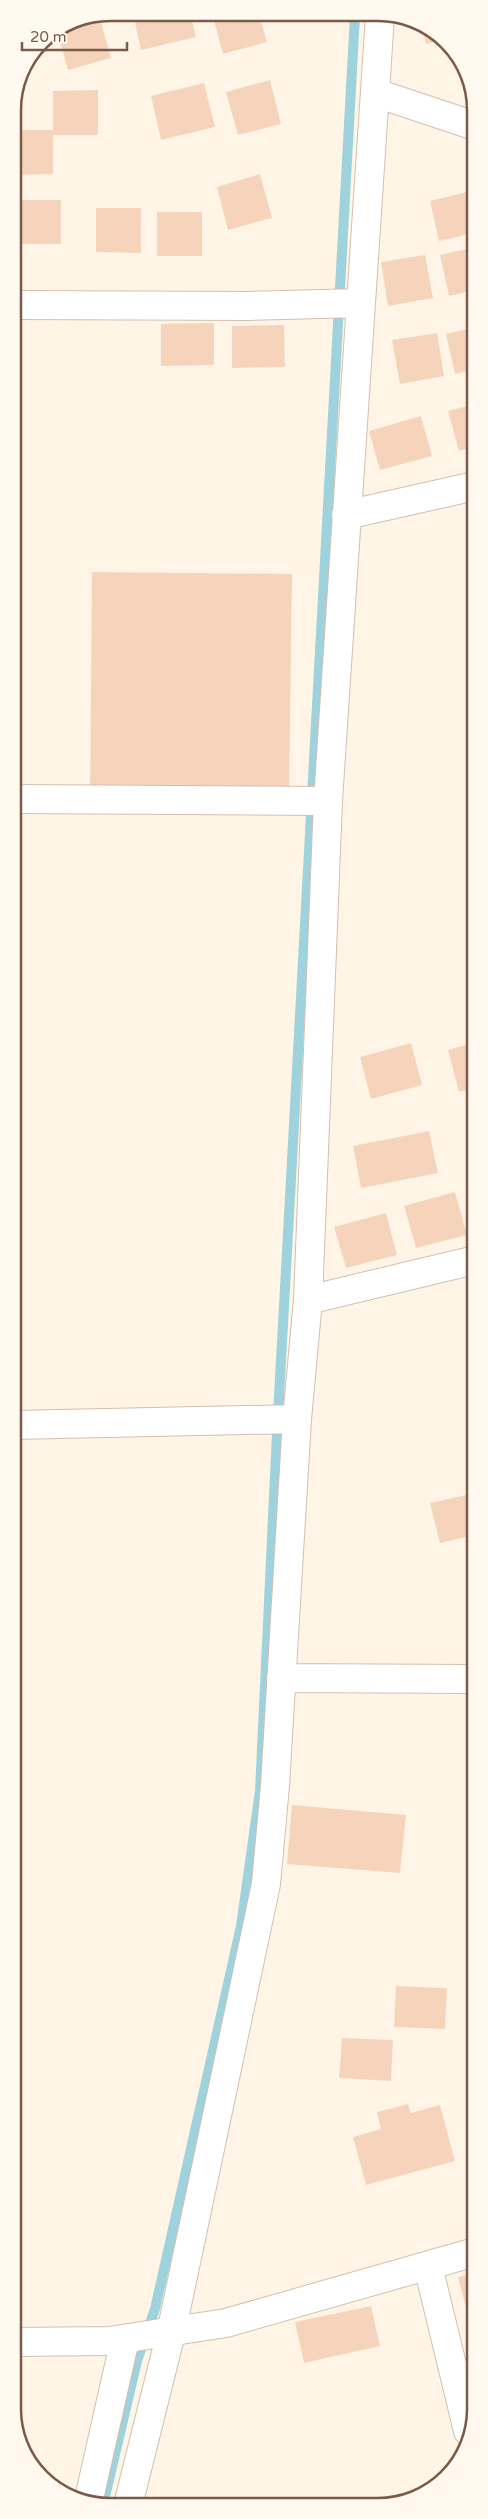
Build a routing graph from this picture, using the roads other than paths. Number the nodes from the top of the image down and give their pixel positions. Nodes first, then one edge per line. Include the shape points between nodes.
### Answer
1 (380, 21) edge
2 (376, 93) junction
3 (467, 123) edge
4 (360, 303) junction
5 (21, 305) edge
6 (467, 488) edge
7 (346, 515) junction
8 (21, 799) edge
9 (328, 801) junction
10 (467, 1262) edge
11 (308, 1300) junction
12 (297, 1418) junction
13 (21, 1425) edge
14 (282, 1678) junction
15 (467, 1679) edge
16 (467, 2254) edge
17 (428, 2266) junction
18 (171, 2333) junction
19 (125, 2339) junction
20 (21, 2342) edge
21 (466, 2422) edge
22 (90, 2495) edge
23 (130, 2498) edge

1 - 2 street
2 - 3 street
2 - 4 street
4 - 5 street
4 - 7 street
6 - 7 street
7 - 9 street
8 - 9 street
9 - 11 street
10 - 11 street
11 - 12 street
12 - 13 street
12 - 14 street
14 - 15 street
14 - 18 street via 266,1884
16 - 17 street
17 - 18 street via 226,2323
17 - 21 street
18 - 19 street
18 - 23 street
19 - 20 street
19 - 22 street

